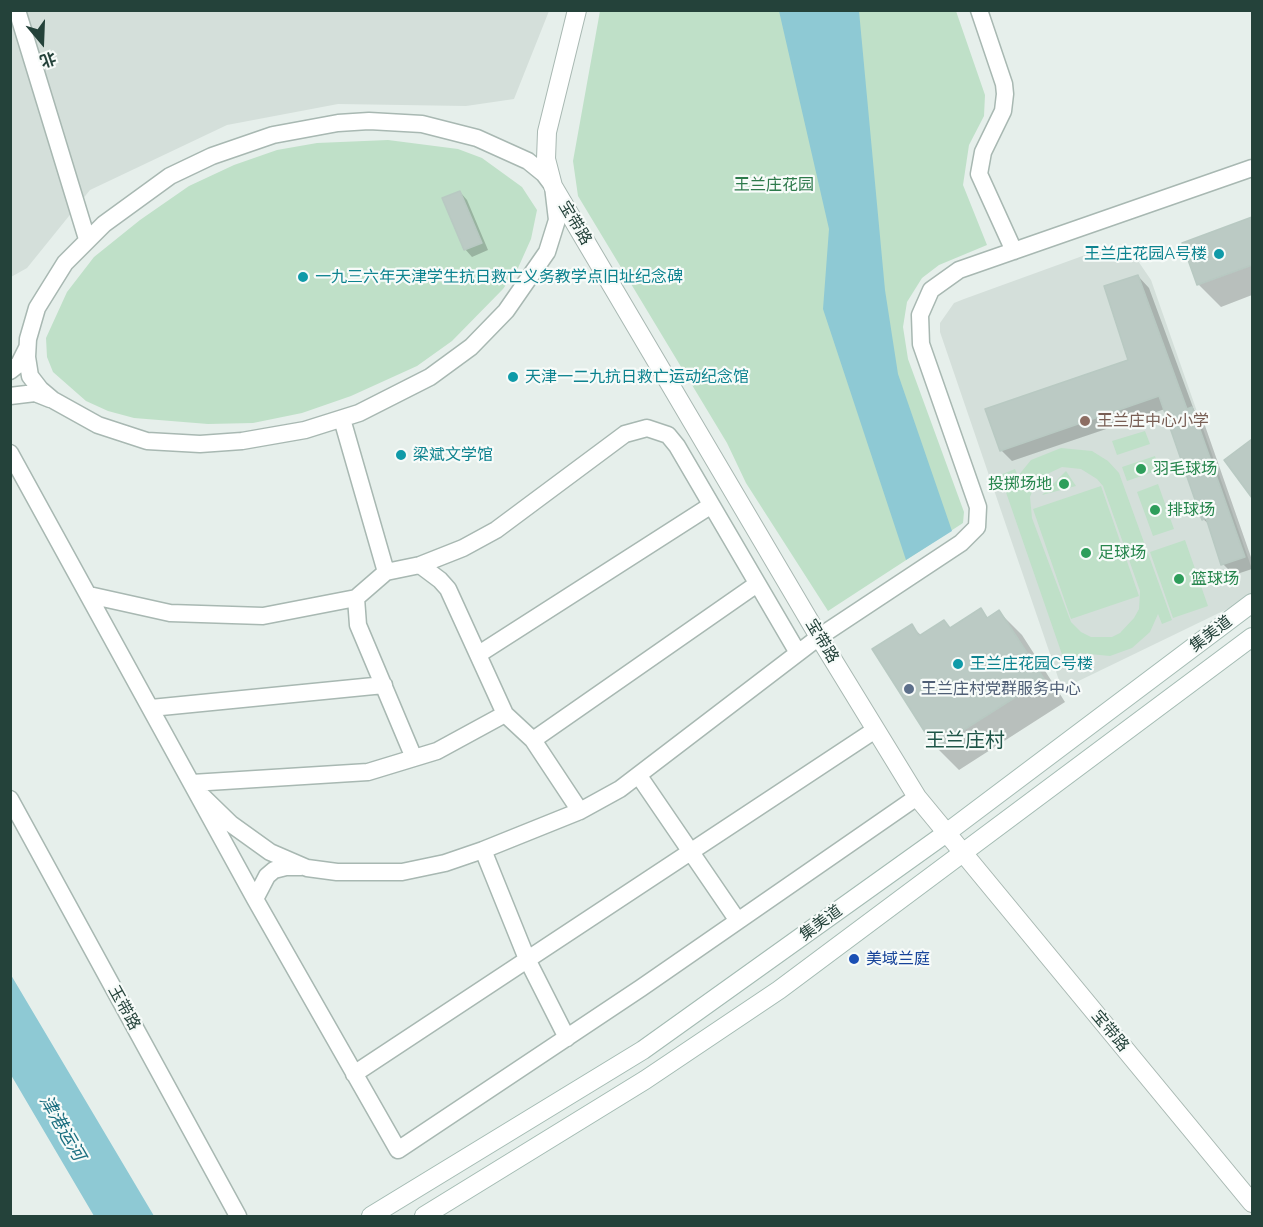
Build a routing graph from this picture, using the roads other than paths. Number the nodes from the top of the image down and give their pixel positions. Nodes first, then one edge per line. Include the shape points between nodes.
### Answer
1 (16, 10) edge
2 (577, 10) edge
3 (979, 10) edge
4 (1252, 168) edge
5 (553, 186) junction
6 (87, 239) junction
7 (1014, 251) junction
8 (27, 347) junction
9 (10, 370) edge
10 (10, 396) edge
11 (53, 400) junction
12 (342, 418) junction
13 (10, 453) edge
14 (710, 506) junction
15 (420, 565) junction
16 (386, 572) junction
17 (757, 584) junction
18 (89, 595) junction
19 (356, 598) junction
20 (1252, 603) edge
21 (819, 637) junction
22 (1252, 637) edge
23 (798, 653) junction
24 (479, 654) junction
25 (384, 685) junction
26 (151, 708) junction
27 (505, 714) junction
28 (875, 730) junction
29 (533, 740) junction
30 (414, 758) junction
31 (639, 776) junction
32 (194, 787) junction
33 (917, 797) junction
34 (10, 799) edge
35 (580, 811) junction
36 (945, 834) junction
37 (483, 850) junction
38 (689, 853) junction
39 (963, 854) junction
40 (307, 868) junction
41 (255, 899) junction
42 (738, 921) junction
43 (527, 959) junction
44 (567, 1038) junction
45 (354, 1074) junction
46 (1252, 1203) edge
47 (238, 1216) edge
48 (371, 1216) edge
49 (424, 1216) edge

1 - 6 street
2 - 5 main road, 宝带路 via 547,132 546,159
3 - 7 street via 1004,84 1005,103 983,152 979,174
4 - 7 street
5 - 6 street via 538,168 513,153 450,129 398,122 338,123 255,140 189,166 147,192
5 - 12 street via 557,220 547,252 489,331 430,377
5 - 21 main road, 宝带路
6 - 8 street via 45,292 32,321
7 - 21 street via 943,279 931,290 920,315 921,344 978,507 977,527 961,543
8 - 9 street via 19,364
8 - 11 street via 30,376
10 - 11 street via 35,393
11 - 12 street via 112,431 147,441 179,443 285,435
12 - 16 street
13 - 18 street
14 - 15 street via 668,435 647,428 637,430 626,434 495,530
14 - 17 street
14 - 24 street
15 - 16 street
15 - 24 street via 448,589
16 - 19 street
17 - 23 street
17 - 29 street
18 - 19 street via 170,613 263,616
18 - 26 street
19 - 25 street via 358,625
20 - 36 main road, 集美道
21 - 23 street
21 - 28 main road, 宝带路
22 - 39 main road, 集美道
23 - 31 street
24 - 27 street
25 - 26 street
25 - 30 street
26 - 32 street
27 - 29 street
27 - 30 street via 437,751
28 - 33 main road, 宝带路
28 - 38 street
29 - 35 street
30 - 32 street via 368,772
31 - 35 street
31 - 38 street
32 - 40 street via 231,824 270,852
32 - 41 street
33 - 36 main road, 宝带路
33 - 42 street
34 - 47 street, 玉带路
35 - 37 street
36 - 39 main road, 宝带路
36 - 48 main road, 集美道 via 643,1050
37 - 40 street via 402,872
37 - 43 street
38 - 42 street
38 - 43 street
39 - 46 main road, 宝带路
39 - 49 main road, 集美道 via 714,1035
40 - 41 street via 274,870
41 - 45 street
42 - 44 street
43 - 44 street
43 - 45 street
44 - 45 street via 398,1150

